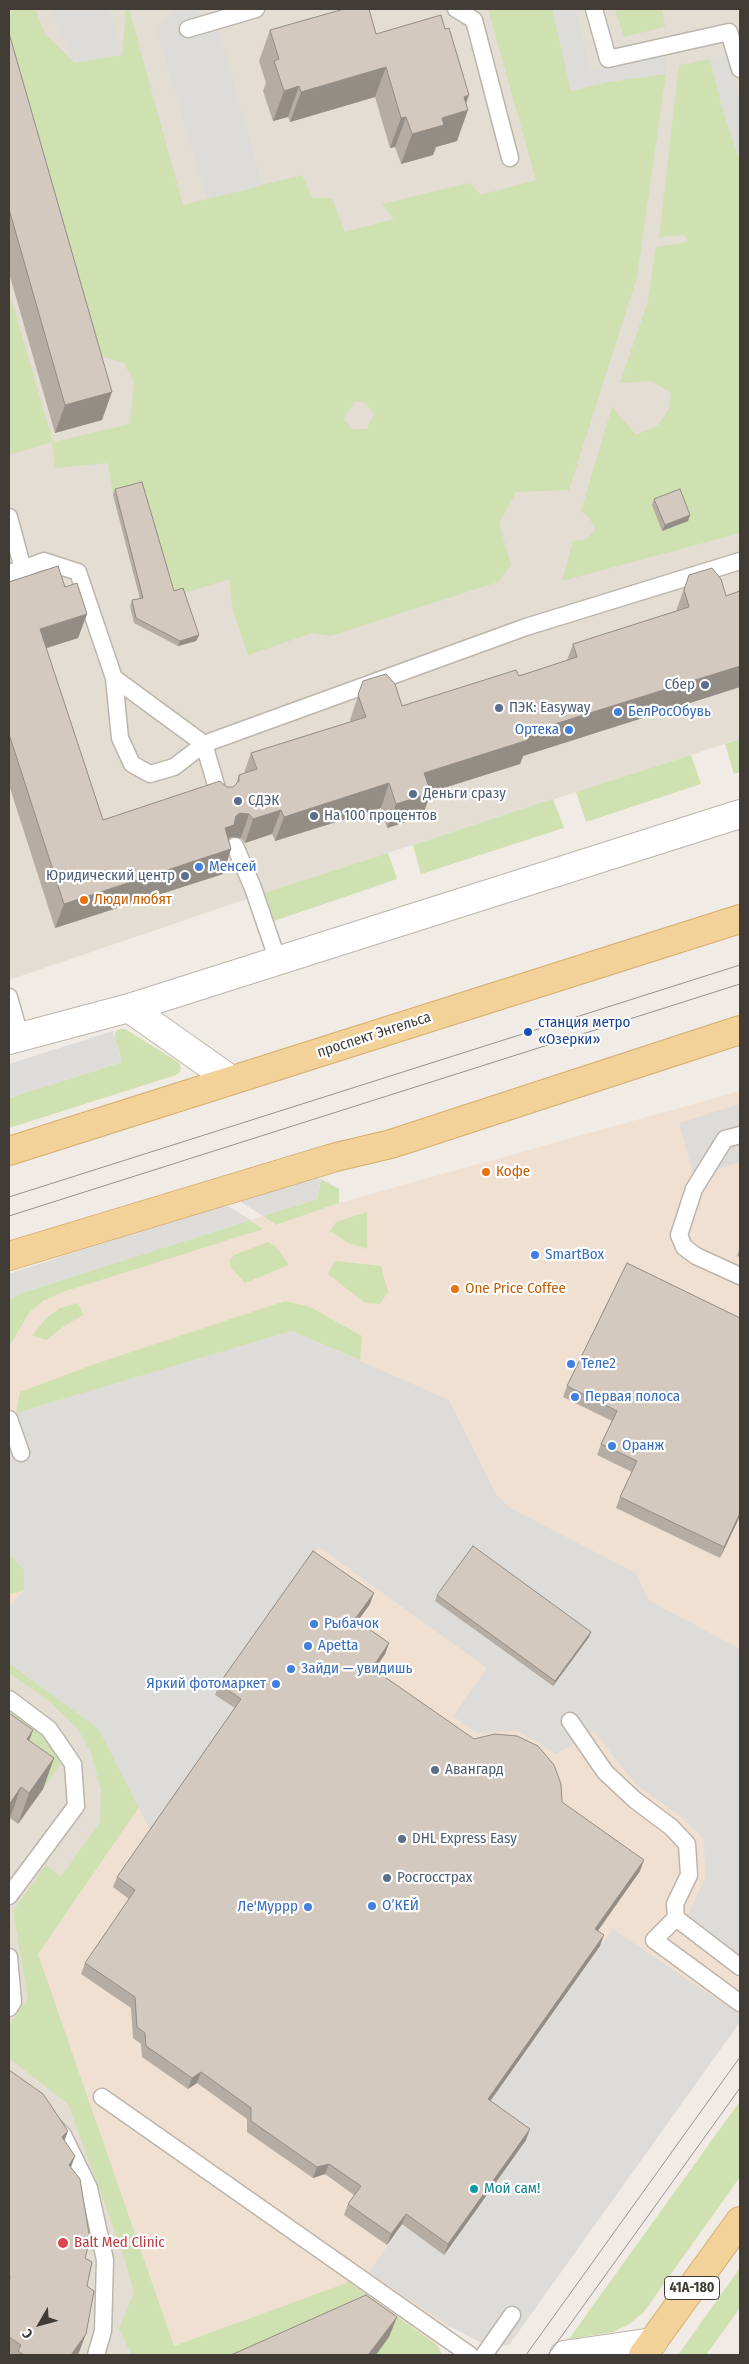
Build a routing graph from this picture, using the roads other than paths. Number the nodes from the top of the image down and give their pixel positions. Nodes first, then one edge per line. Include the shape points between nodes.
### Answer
1 (256, 9) edge
2 (456, 9) edge
3 (594, 9) edge
4 (188, 29) dead end
5 (740, 69) edge
6 (510, 158) dead end
7 (9, 517) edge
8 (740, 561) edge
9 (16, 571) edge
10 (114, 678) junction
11 (204, 744) junction
12 (221, 802) edge
13 (740, 814) edge
14 (235, 846) edge
15 (740, 918) edge
16 (278, 961) junction
17 (9, 997) edge
18 (129, 1008) junction
19 (740, 1030) edge
20 (15, 1038) edge
21 (231, 1080) junction
22 (740, 1135) edge
23 (9, 1151) edge
24 (9, 1256) edge
25 (740, 1276) edge
26 (9, 1419) edge
27 (21, 1453) dead end
28 (9, 1699) edge
29 (570, 1721) dead end
30 (9, 1896) edge
31 (676, 1918) junction
32 (9, 1957) edge
33 (740, 1967) edge
34 (740, 2003) edge
35 (9, 2008) edge
36 (102, 2097) dead end
37 (37, 2108) edge
38 (740, 2221) edge
39 (512, 2315) dead end
40 (648, 2348) edge
41 (96, 2355) edge
42 (470, 2355) edge
43 (484, 2355) edge
44 (564, 2355) edge

1 - 4 lane
2 - 6 lane via 474,20
3 - 5 lane via 608,59 729,32
7 - 9 lane
8 - 11 lane via 526,627
9 - 10 lane via 44,562 78,572
10 - 11 lane
10 - 11 lane via 120,738 132,764 150,774 174,767
11 - 12 lane
13 - 16 street
14 - 16 lane
15 - 21 main road, проспект Энгельса
16 - 18 street
17 - 20 lane
18 - 20 street
18 - 21 street
19 - 24 main road via 400,1142 336,1157
21 - 23 main road, проспект Энгельса
22 - 25 lane via 725,1139 694,1189 678,1235 684,1247 696,1256
26 - 27 lane
28 - 30 lane via 49,1729 73,1764 76,1806
29 - 31 lane via 605,1772 687,1844 689,1875 675,1904
31 - 33 lane
31 - 34 lane via 654,1940
32 - 35 lane via 13,2002
36 - 42 lane
37 - 41 lane via 63,2135 89,2188 106,2260 103,2331
38 - 40 main road, 41А-180
39 - 43 lane
40 - 44 street

